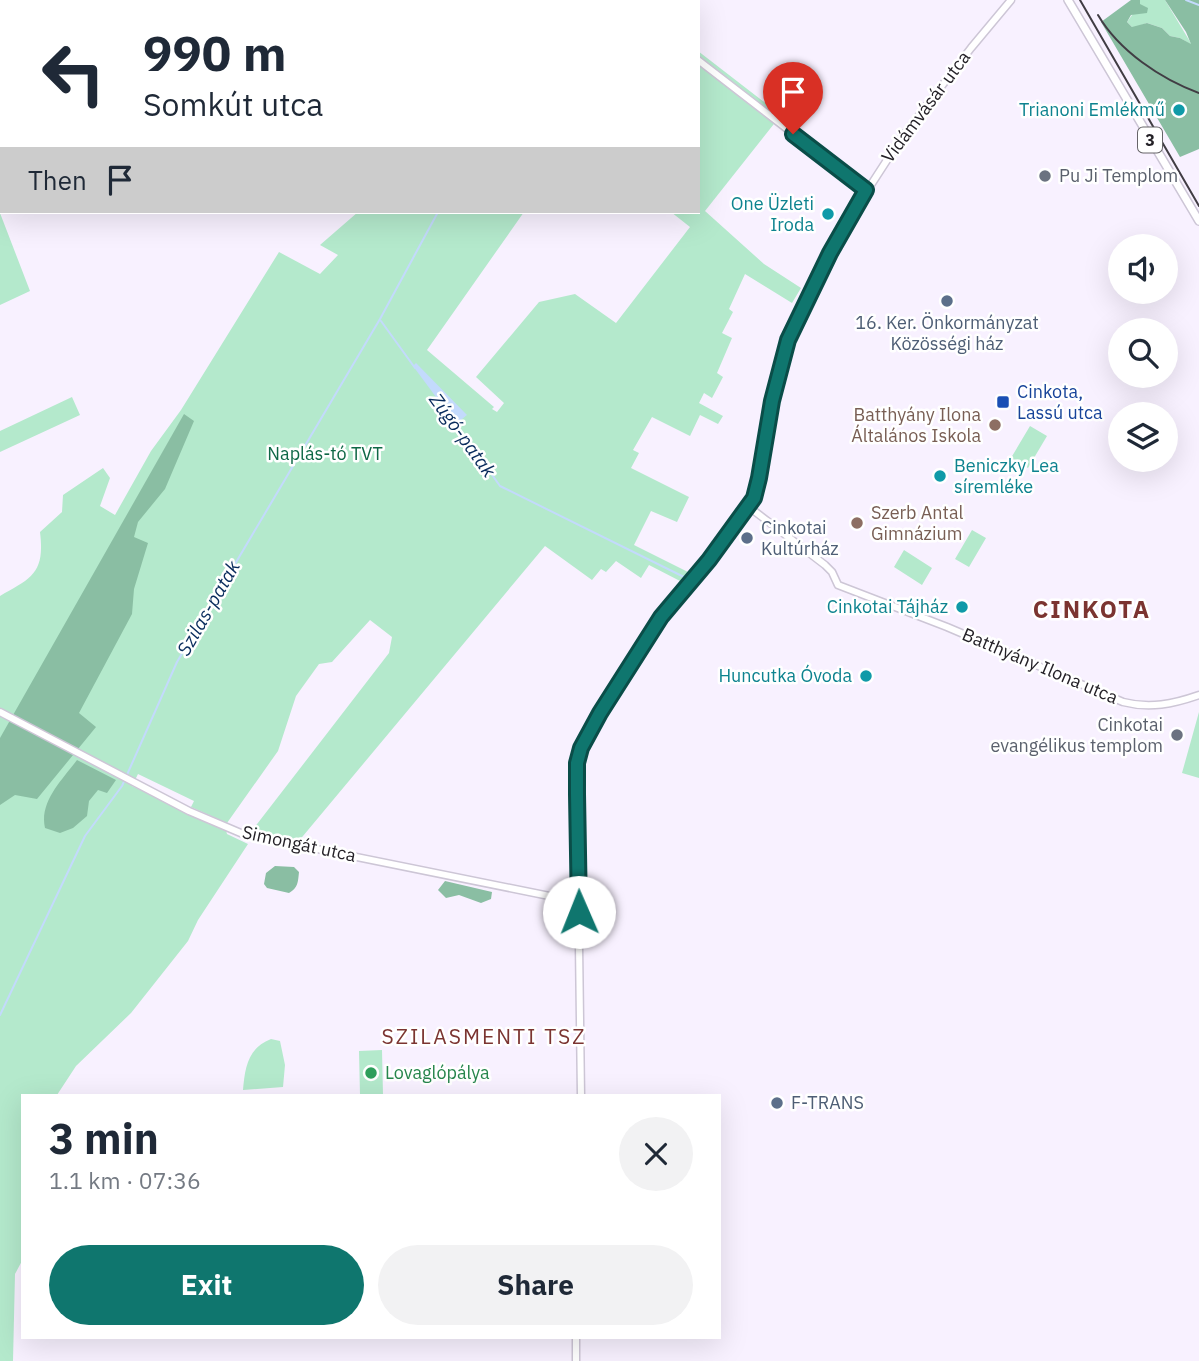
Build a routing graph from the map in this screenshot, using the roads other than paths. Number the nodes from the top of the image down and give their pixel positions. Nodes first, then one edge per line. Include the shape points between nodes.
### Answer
1 (1011, 0) edge
2 (1068, 0) edge
3 (700, 62) edge
4 (866, 190) junction
5 (1199, 221) edge
6 (748, 507) junction
7 (1199, 695) edge
8 (0, 712) edge
9 (579, 902) junction
10 (581, 1094) edge
11 (576, 1339) edge
12 (576, 1361) edge

1 - 4 main road, Vidámvásár utca via 919,114
2 - 5 main road, 3
3 - 4 main road
4 - 6 main road, Vidámvásár utca via 788,340 757,488
6 - 7 main road, Batthyány Ilona utca via 825,565 838,585 1115,699 1140,706
6 - 9 main road, Vidámvásár utca via 661,617 581,748 577,763
8 - 9 main road, Simongát utca via 221,826 269,841
9 - 10 main road, Vidámvásár utca
11 - 12 main road

